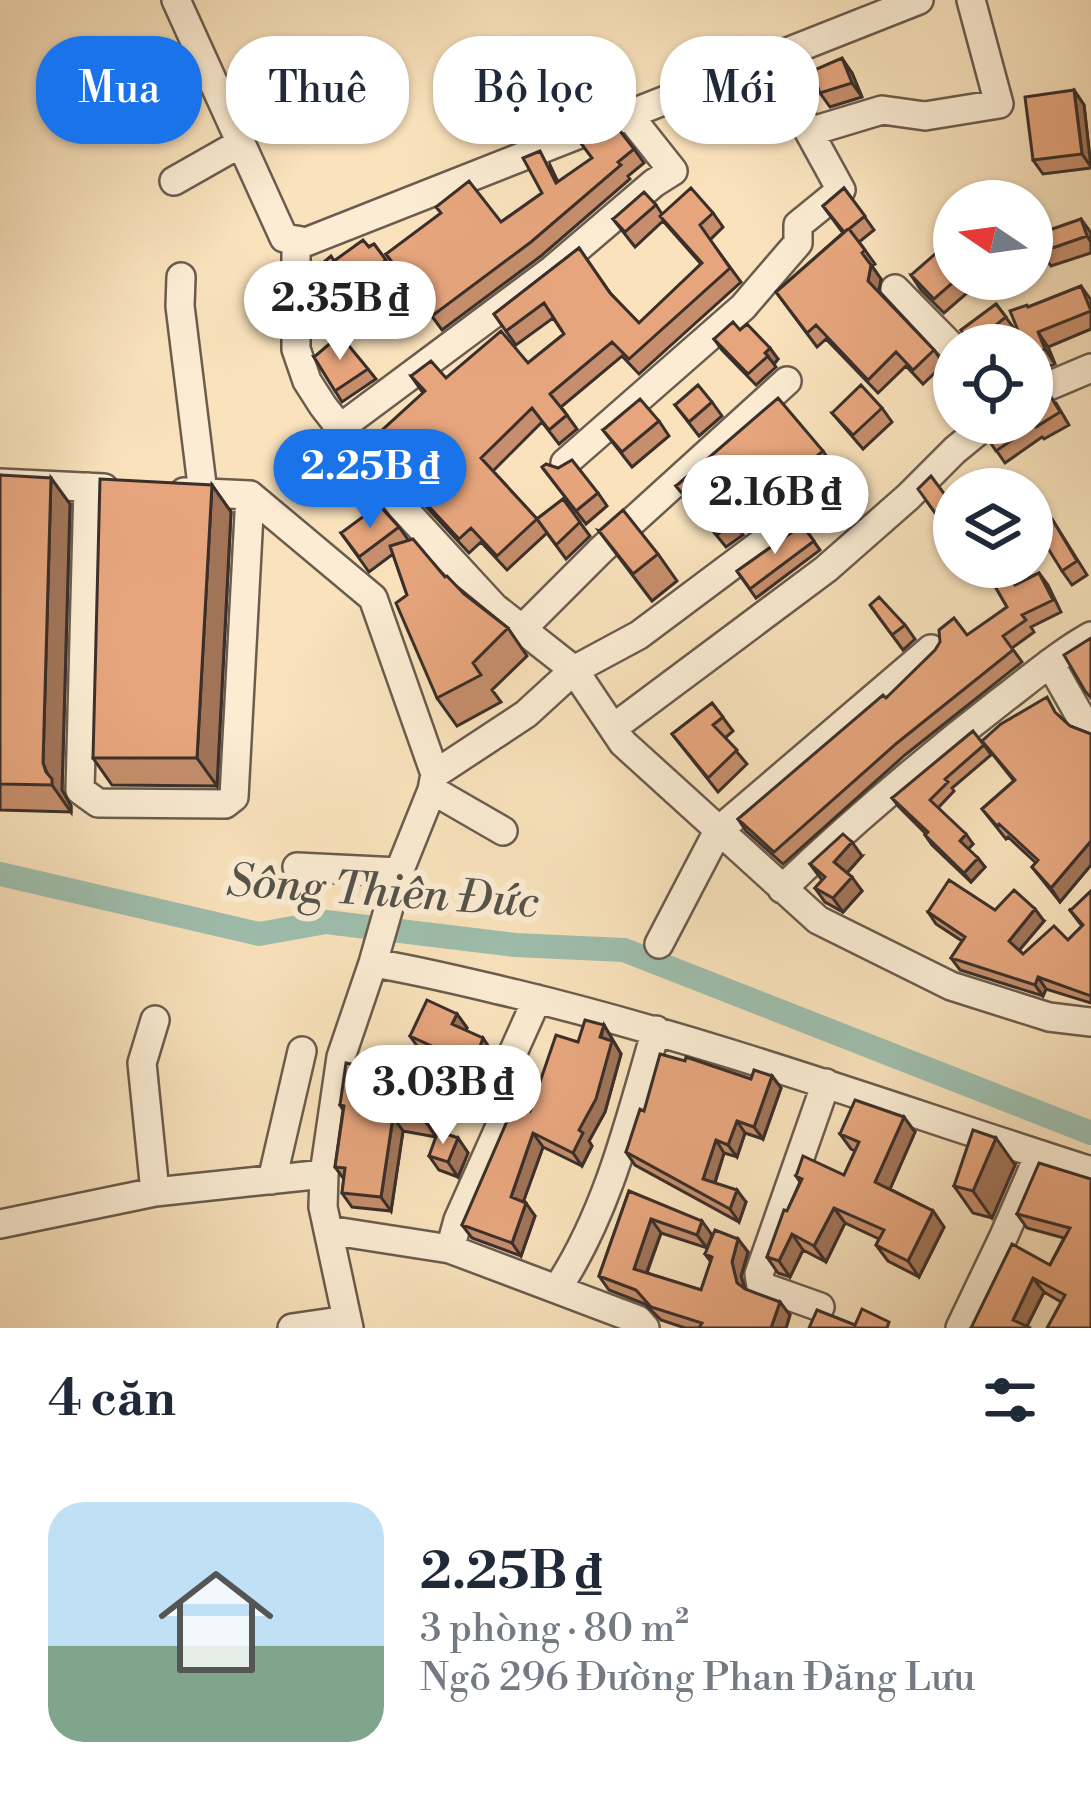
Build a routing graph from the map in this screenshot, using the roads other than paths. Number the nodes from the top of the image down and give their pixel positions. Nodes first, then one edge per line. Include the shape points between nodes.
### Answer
1 (176, 0) edge
2 (919, 0) edge
3 (970, 0) edge
4 (819, 39) edge
5 (226, 110) edge
6 (636, 123) edge
7 (819, 129) edge
8 (239, 144) edge
9 (241, 144) edge
10 (551, 144) edge
11 (815, 144) edge
12 (174, 181) dead end
13 (296, 240) junction
14 (182, 277) dead end
15 (895, 289) dead end
16 (933, 328) edge
17 (1091, 368) edge
18 (788, 381) dead end
19 (1053, 384) edge
20 (340, 428) junction
21 (962, 444) edge
22 (565, 463) edge
23 (0, 483) edge
24 (88, 487) junction
25 (202, 493) junction
26 (250, 494) junction
27 (814, 504) dead end
28 (522, 629) junction
29 (1091, 636) edge
30 (931, 649) edge
31 (1051, 663) junction
32 (574, 670) junction
33 (1091, 726) edge
34 (613, 728) junction
35 (434, 782) junction
36 (503, 831) dead end
37 (718, 831) junction
38 (297, 867) dead end
39 (398, 877) junction
40 (782, 889) junction
41 (659, 944) dead end
42 (374, 962) junction
43 (537, 999) junction
44 (155, 1020) dead end
45 (1091, 1022) edge
46 (656, 1030) junction
47 (302, 1051) dead end
48 (826, 1083) junction
49 (1039, 1154) junction
50 (1091, 1172) edge
51 (324, 1174) junction
52 (272, 1180) junction
53 (154, 1192) junction
54 (0, 1224) edge
55 (328, 1230) junction
56 (450, 1249) junction
57 (557, 1289) junction
58 (820, 1307) edge
59 (348, 1324) edge
60 (292, 1328) edge
61 (645, 1328) edge
62 (960, 1328) edge

1 - 5 street
2 - 4 street
3 - 7 street via 999,104 925,116 882,110
6 - 20 street via 673,171
8 - 12 street
9 - 13 street via 284,238
10 - 13 street
11 - 22 street via 841,190 798,225 798,244 743,307
13 - 20 street via 296,349
14 - 25 street
15 - 16 street
17 - 19 street
18 - 28 street
20 - 28 street via 401,506
21 - 34 street via 826,569
23 - 24 street
24 - 25 street
24 - 26 street via 80,790 98,802 225,804 234,797
25 - 26 street
26 - 35 street via 373,598
27 - 32 street via 640,635
28 - 32 street
29 - 31 street
30 - 37 street
31 - 33 street
31 - 40 street
32 - 34 street
32 - 35 street
34 - 37 street
35 - 36 street
35 - 39 street
37 - 40 street
37 - 41 street
38 - 39 street
39 - 42 street
40 - 45 street via 818,920 951,986
42 - 43 street
42 - 51 street via 340,1057
43 - 46 street
43 - 56 street via 503,1075 518,1086
44 - 53 street via 142,1063
46 - 48 street
46 - 57 street via 601,1209
47 - 52 street
48 - 49 street
48 - 58 street via 759,1274 761,1286
49 - 50 street
49 - 62 street
51 - 52 street
51 - 55 street
52 - 53 street
53 - 54 street
55 - 56 street
55 - 59 street
56 - 57 street
57 - 61 street
59 - 60 street

